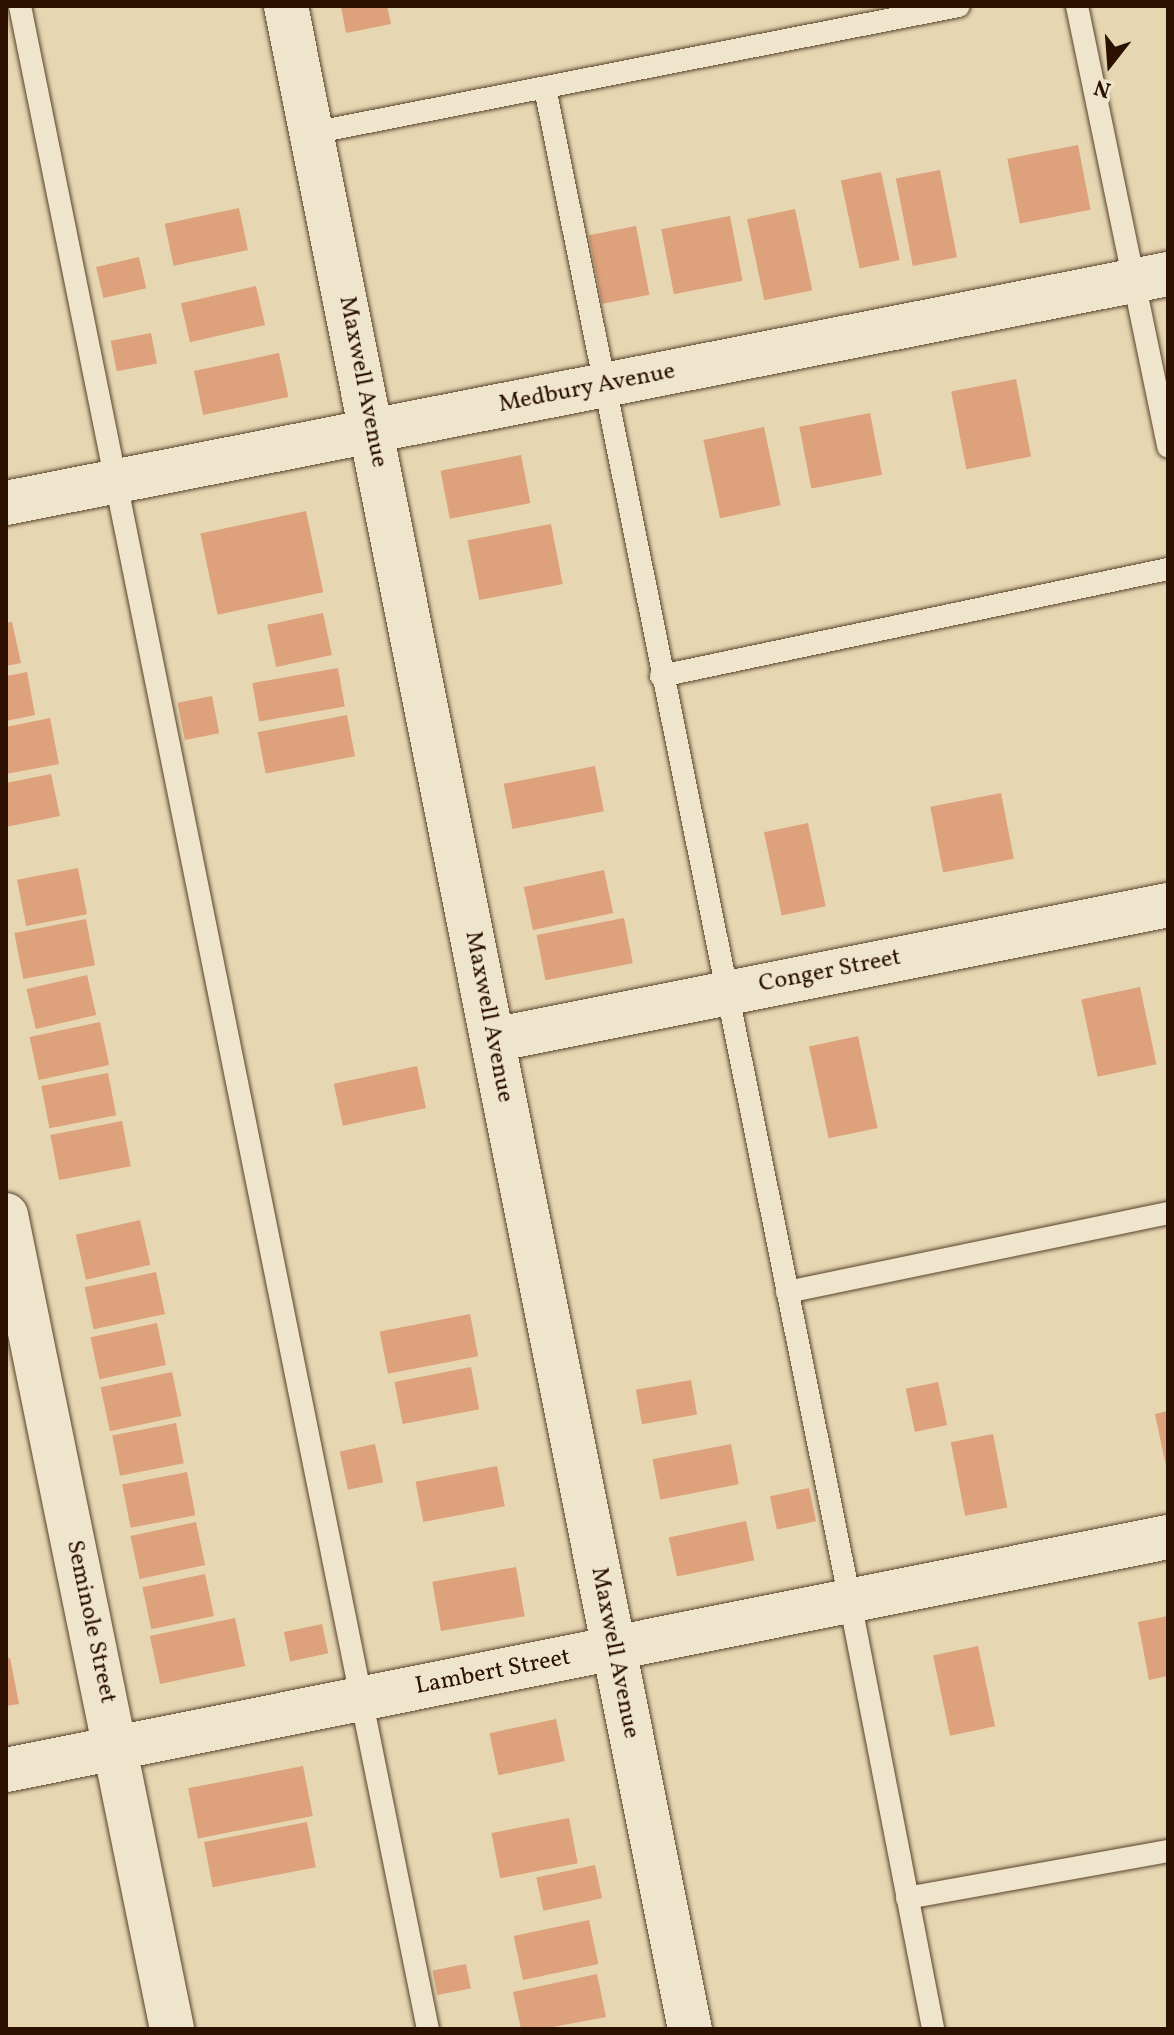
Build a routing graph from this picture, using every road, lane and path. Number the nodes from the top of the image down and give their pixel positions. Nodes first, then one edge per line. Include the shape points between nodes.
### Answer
1 (20, 6) edge
2 (286, 6) edge
3 (959, 6) edge
4 (1077, 6) edge
5 (545, 88) junction
6 (312, 133) junction
7 (1151, 277) edge
8 (604, 386) junction
9 (372, 431) junction
10 (1168, 447) edge
11 (115, 482) junction
12 (6, 503) edge
13 (1168, 569) edge
14 (661, 676) junction
15 (1168, 905) edge
16 (726, 993) junction
17 (493, 1040) junction
18 (1168, 1213) edge
19 (6, 1215) edge
20 (787, 1292) junction
21 (1168, 1537) edge
22 (850, 1601) junction
23 (614, 1649) junction
24 (364, 1699) junction
25 (117, 1749) junction
26 (6, 1770) edge
27 (1168, 1851) edge
28 (907, 1898) junction
29 (172, 2029) edge
30 (428, 2029) edge
31 (690, 2029) edge
32 (933, 2029) edge

1 - 11 lane
2 - 6 street, Maxwell Avenue
3 - 5 lane
4 - 7 lane
5 - 6 lane
5 - 8 lane
6 - 9 street, Maxwell Avenue
7 - 8 street, Medbury Avenue
7 - 10 lane
8 - 9 street, Medbury Avenue
8 - 14 lane
9 - 11 street, Medbury Avenue
9 - 17 street, Maxwell Avenue
11 - 12 street, Medbury Avenue
11 - 24 lane
13 - 14 lane
14 - 16 lane
15 - 16 street, Conger Street
16 - 17 street, Conger Street
16 - 20 lane
17 - 23 street, Maxwell Avenue
18 - 20 lane
19 - 25 street, Seminole Street
20 - 22 lane
21 - 22 street, Lambert Street
22 - 23 street, Lambert Street
22 - 28 lane
23 - 24 street, Lambert Street
23 - 31 street, Maxwell Avenue
24 - 25 street, Lambert Street
24 - 30 lane
25 - 26 street, Lambert Street
25 - 29 street, Seminole Street
27 - 28 lane
28 - 32 lane

